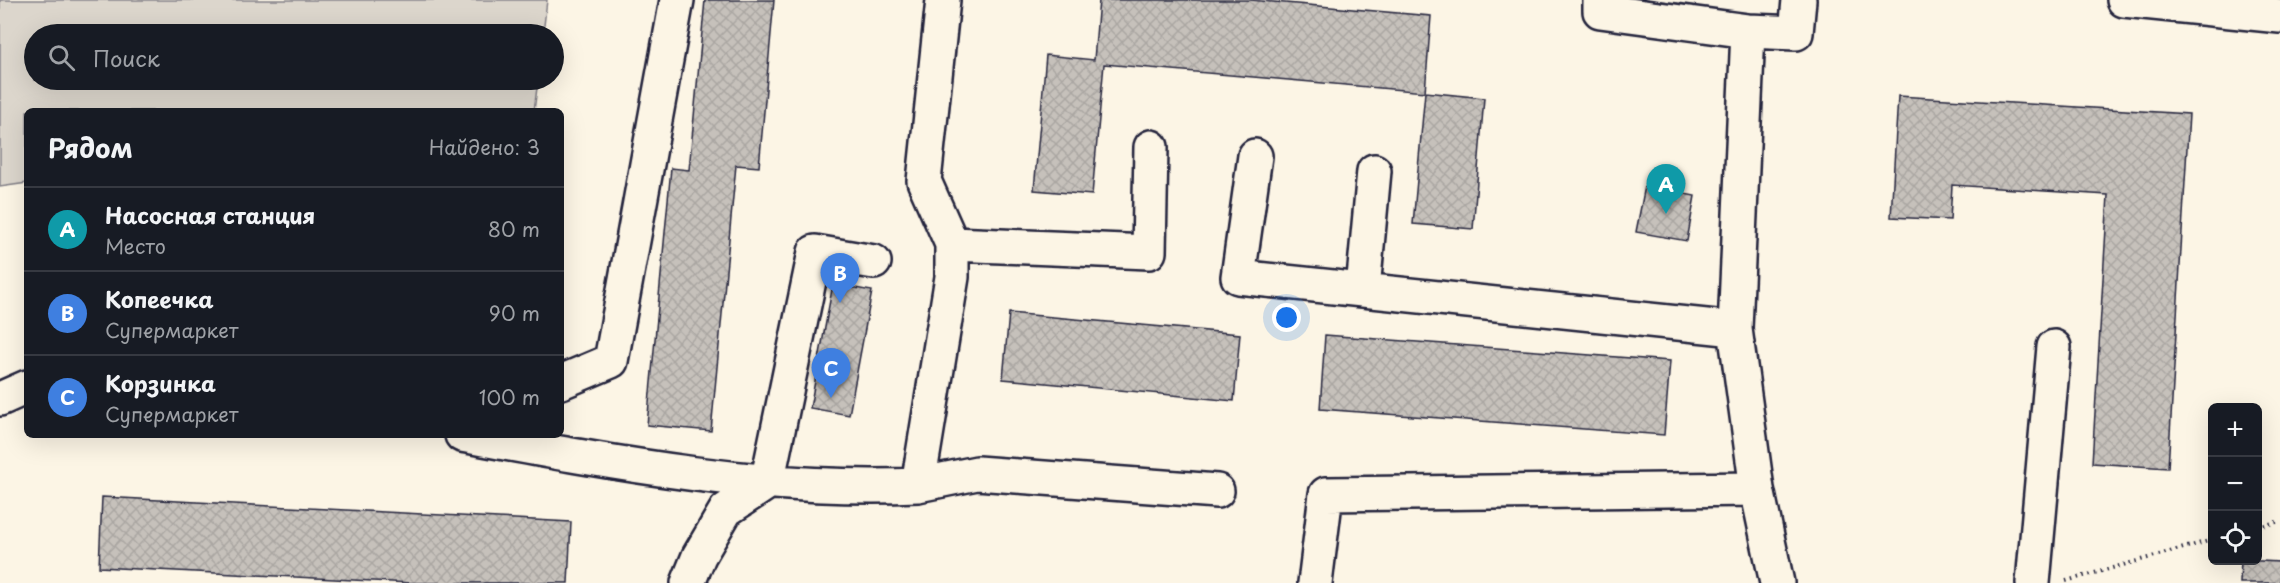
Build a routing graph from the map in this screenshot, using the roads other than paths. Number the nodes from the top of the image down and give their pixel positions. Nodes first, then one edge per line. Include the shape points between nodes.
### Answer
1 (677, 0) edge
2 (943, 0) edge
3 (1600, 0) edge
4 (1798, 0) edge
5 (2124, 0) edge
6 (2280, 16) edge
7 (1748, 31) junction
8 (1151, 147) dead end
9 (1255, 156) dead end
10 (1374, 171) dead end
11 (952, 244) junction
12 (874, 262) dead end
13 (1363, 289) junction
14 (1736, 329) junction
15 (2054, 347) dead end
16 (564, 381) edge
17 (24, 388) edge
18 (0, 399) edge
19 (479, 438) edge
20 (767, 483) junction
21 (918, 484) junction
22 (1757, 489) junction
23 (1217, 491) dead end
24 (688, 583) edge
25 (1315, 583) edge
26 (1777, 583) edge
27 (2032, 583) edge

1 - 16 street via 611,361
2 - 11 street via 924,181
3 - 7 street via 1600,11
4 - 7 street via 1796,33
5 - 6 street
7 - 14 street
8 - 11 street via 1149,252
9 - 13 street via 1238,277
10 - 13 street
11 - 21 street via 952,277
12 - 20 street via 815,252
13 - 14 street
14 - 22 street
15 - 27 street
17 - 18 street
19 - 20 street
20 - 21 street via 859,487
20 - 24 street via 726,510
21 - 23 street via 977,473
22 - 25 street via 1326,494
22 - 26 street

